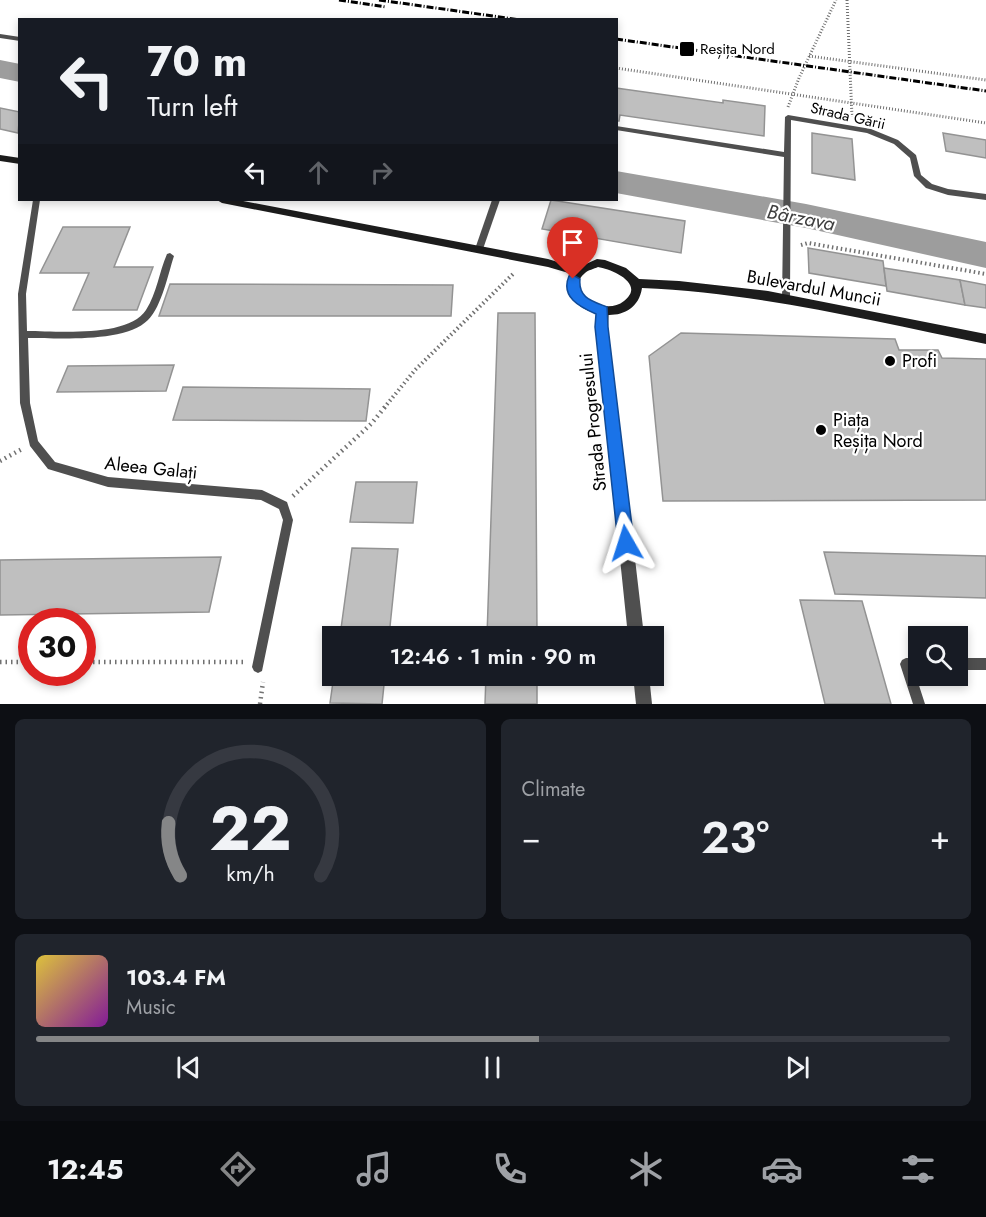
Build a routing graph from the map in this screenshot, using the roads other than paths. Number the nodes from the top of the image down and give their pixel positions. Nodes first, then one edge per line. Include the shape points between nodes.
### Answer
1 (0, 36) edge
2 (18, 39) edge
3 (618, 128) edge
4 (786, 155) junction
5 (0, 158) edge
6 (18, 161) edge
7 (986, 198) edge
8 (36, 201) edge
9 (227, 201) edge
10 (496, 201) edge
11 (479, 249) junction
12 (170, 255) dead end
13 (578, 272) junction
14 (635, 283) junction
15 (786, 300) junction
16 (603, 311) junction
17 (23, 334) junction
18 (986, 339) edge
19 (635, 626) edge
20 (968, 664) edge
21 (986, 664) edge
22 (258, 667) road end
23 (642, 686) edge
24 (913, 686) edge
25 (644, 704) edge
26 (919, 704) edge

1 - 2 lane
3 - 4 lane
4 - 7 lane, Strada Gării via 788,117 869,131 896,142 913,157 918,176 929,186
4 - 15 lane, Strada Gării
5 - 6 street
8 - 17 lane, Aleea Galați via 22,294
9 - 11 street
10 - 11 lane
11 - 13 street
12 - 17 lane via 148,315 139,324 117,332
13 - 14 street via 586,266 609,263 621,267
13 - 16 street via 573,287 576,296
14 - 15 street, Bulevardul Muncii via 683,284
14 - 16 street via 633,300 625,307
15 - 18 street, Bulevardul Muncii
16 - 19 street, Strada Progresului
17 - 22 lane, Aleea Galați via 25,403 33,443 52,466 108,482 262,495 283,506 288,520
20 - 21 lane
23 - 25 street
24 - 26 lane

